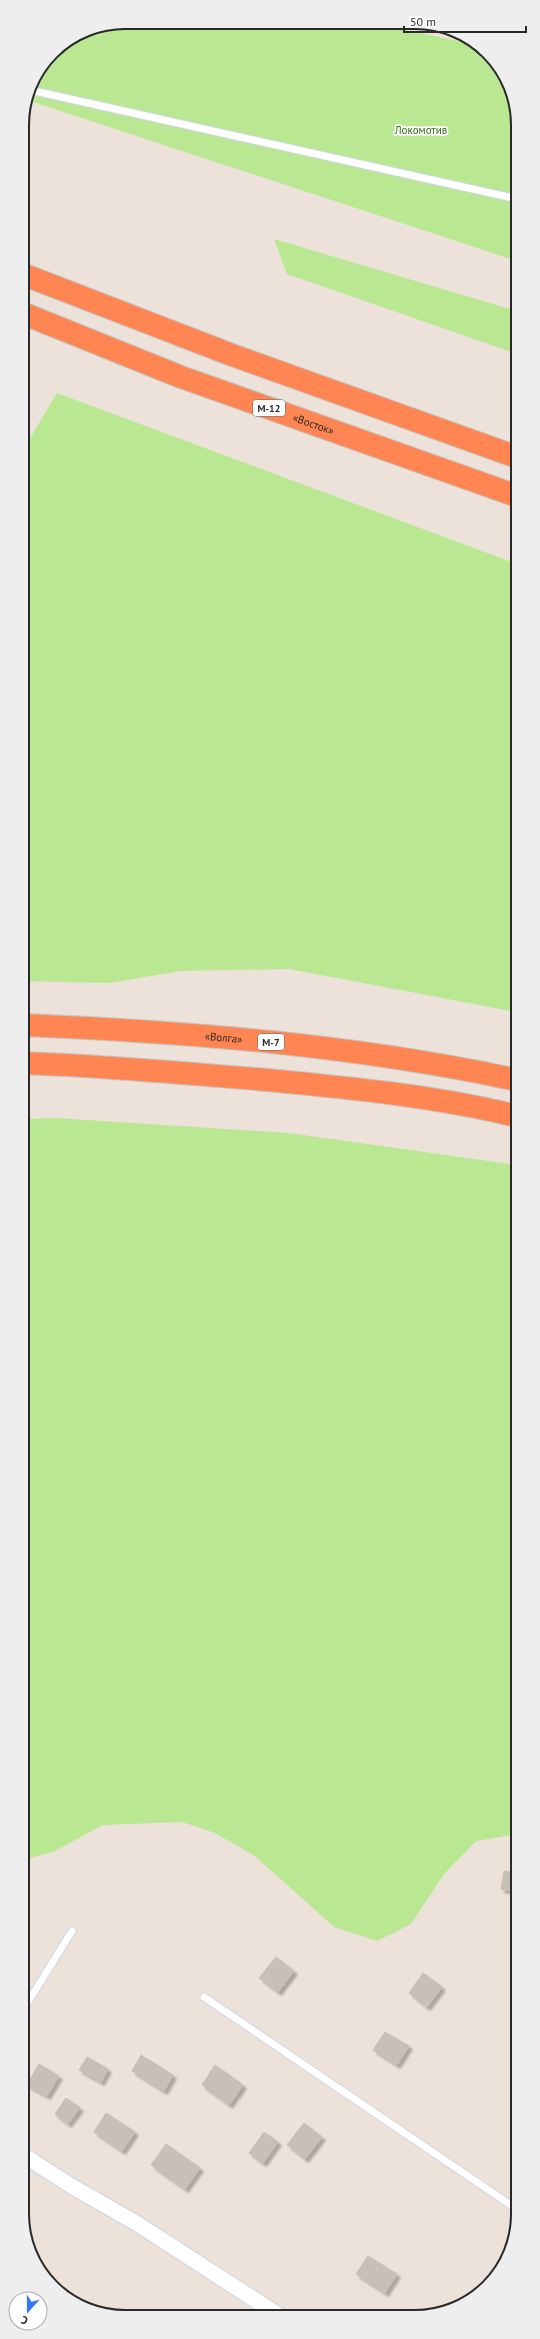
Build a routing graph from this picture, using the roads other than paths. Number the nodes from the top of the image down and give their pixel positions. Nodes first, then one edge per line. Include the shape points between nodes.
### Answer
1 (35, 91) edge
2 (511, 198) edge
3 (29, 277) edge
4 (29, 316) edge
5 (511, 456) edge
6 (511, 494) edge
7 (29, 1025) edge
8 (29, 1063) edge
9 (511, 1079) edge
10 (511, 1115) edge
11 (72, 1931) dead end
12 (204, 1997) dead end
13 (29, 2000) edge
14 (29, 2159) edge
15 (511, 2205) edge
16 (271, 2310) edge

1 - 2 lane
3 - 5 highway via 232,356
4 - 6 highway, «Восток» / М-12 via 182,377
7 - 9 highway, «Волга» / М-7 via 106,1028 358,1051 460,1067
8 - 10 highway via 99,1066 366,1089
11 - 13 lane
12 - 15 lane
14 - 16 street via 136,2223

